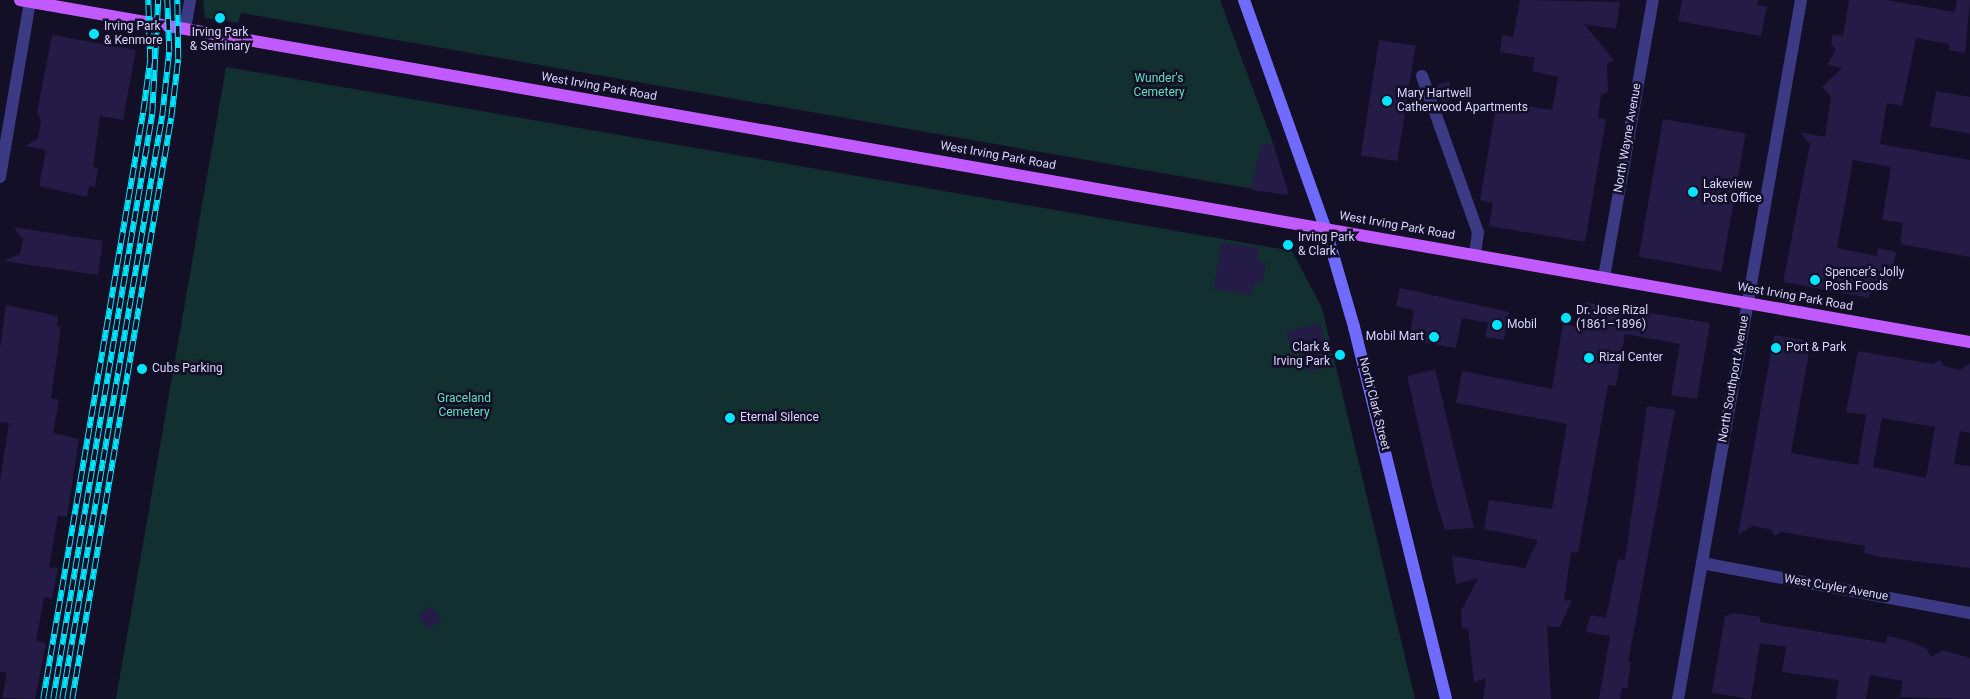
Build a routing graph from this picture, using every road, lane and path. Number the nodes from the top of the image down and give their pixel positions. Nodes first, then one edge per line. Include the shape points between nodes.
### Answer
1 (190, 0) edge
2 (1244, 0) edge
3 (1653, 0) edge
4 (1801, 0) edge
5 (25, 1) edge
6 (185, 29) junction
7 (1422, 76) dead end
8 (0, 177) edge
9 (1325, 227) junction
10 (1475, 254) junction
11 (1604, 277) junction
12 (1748, 303) junction
13 (1970, 342) edge
14 (1702, 564) junction
15 (1970, 613) edge
16 (1446, 699) edge
17 (1678, 699) edge

1 - 6 street
2 - 9 main road, North Clark Street
3 - 11 street, North Wayne Avenue
4 - 12 street, North Southport Avenue
5 - 6 main road, West Irving Park Road
5 - 8 street
6 - 9 main road, West Irving Park Road
7 - 10 street via 1478,232
9 - 10 main road, West Irving Park Road
9 - 16 main road, North Clark Street via 1359,344
10 - 11 main road, West Irving Park Road
11 - 12 main road, West Irving Park Road
12 - 13 main road, West Irving Park Road
12 - 14 street, North Southport Avenue
14 - 15 street, West Cuyler Avenue
14 - 17 street, North Southport Avenue

